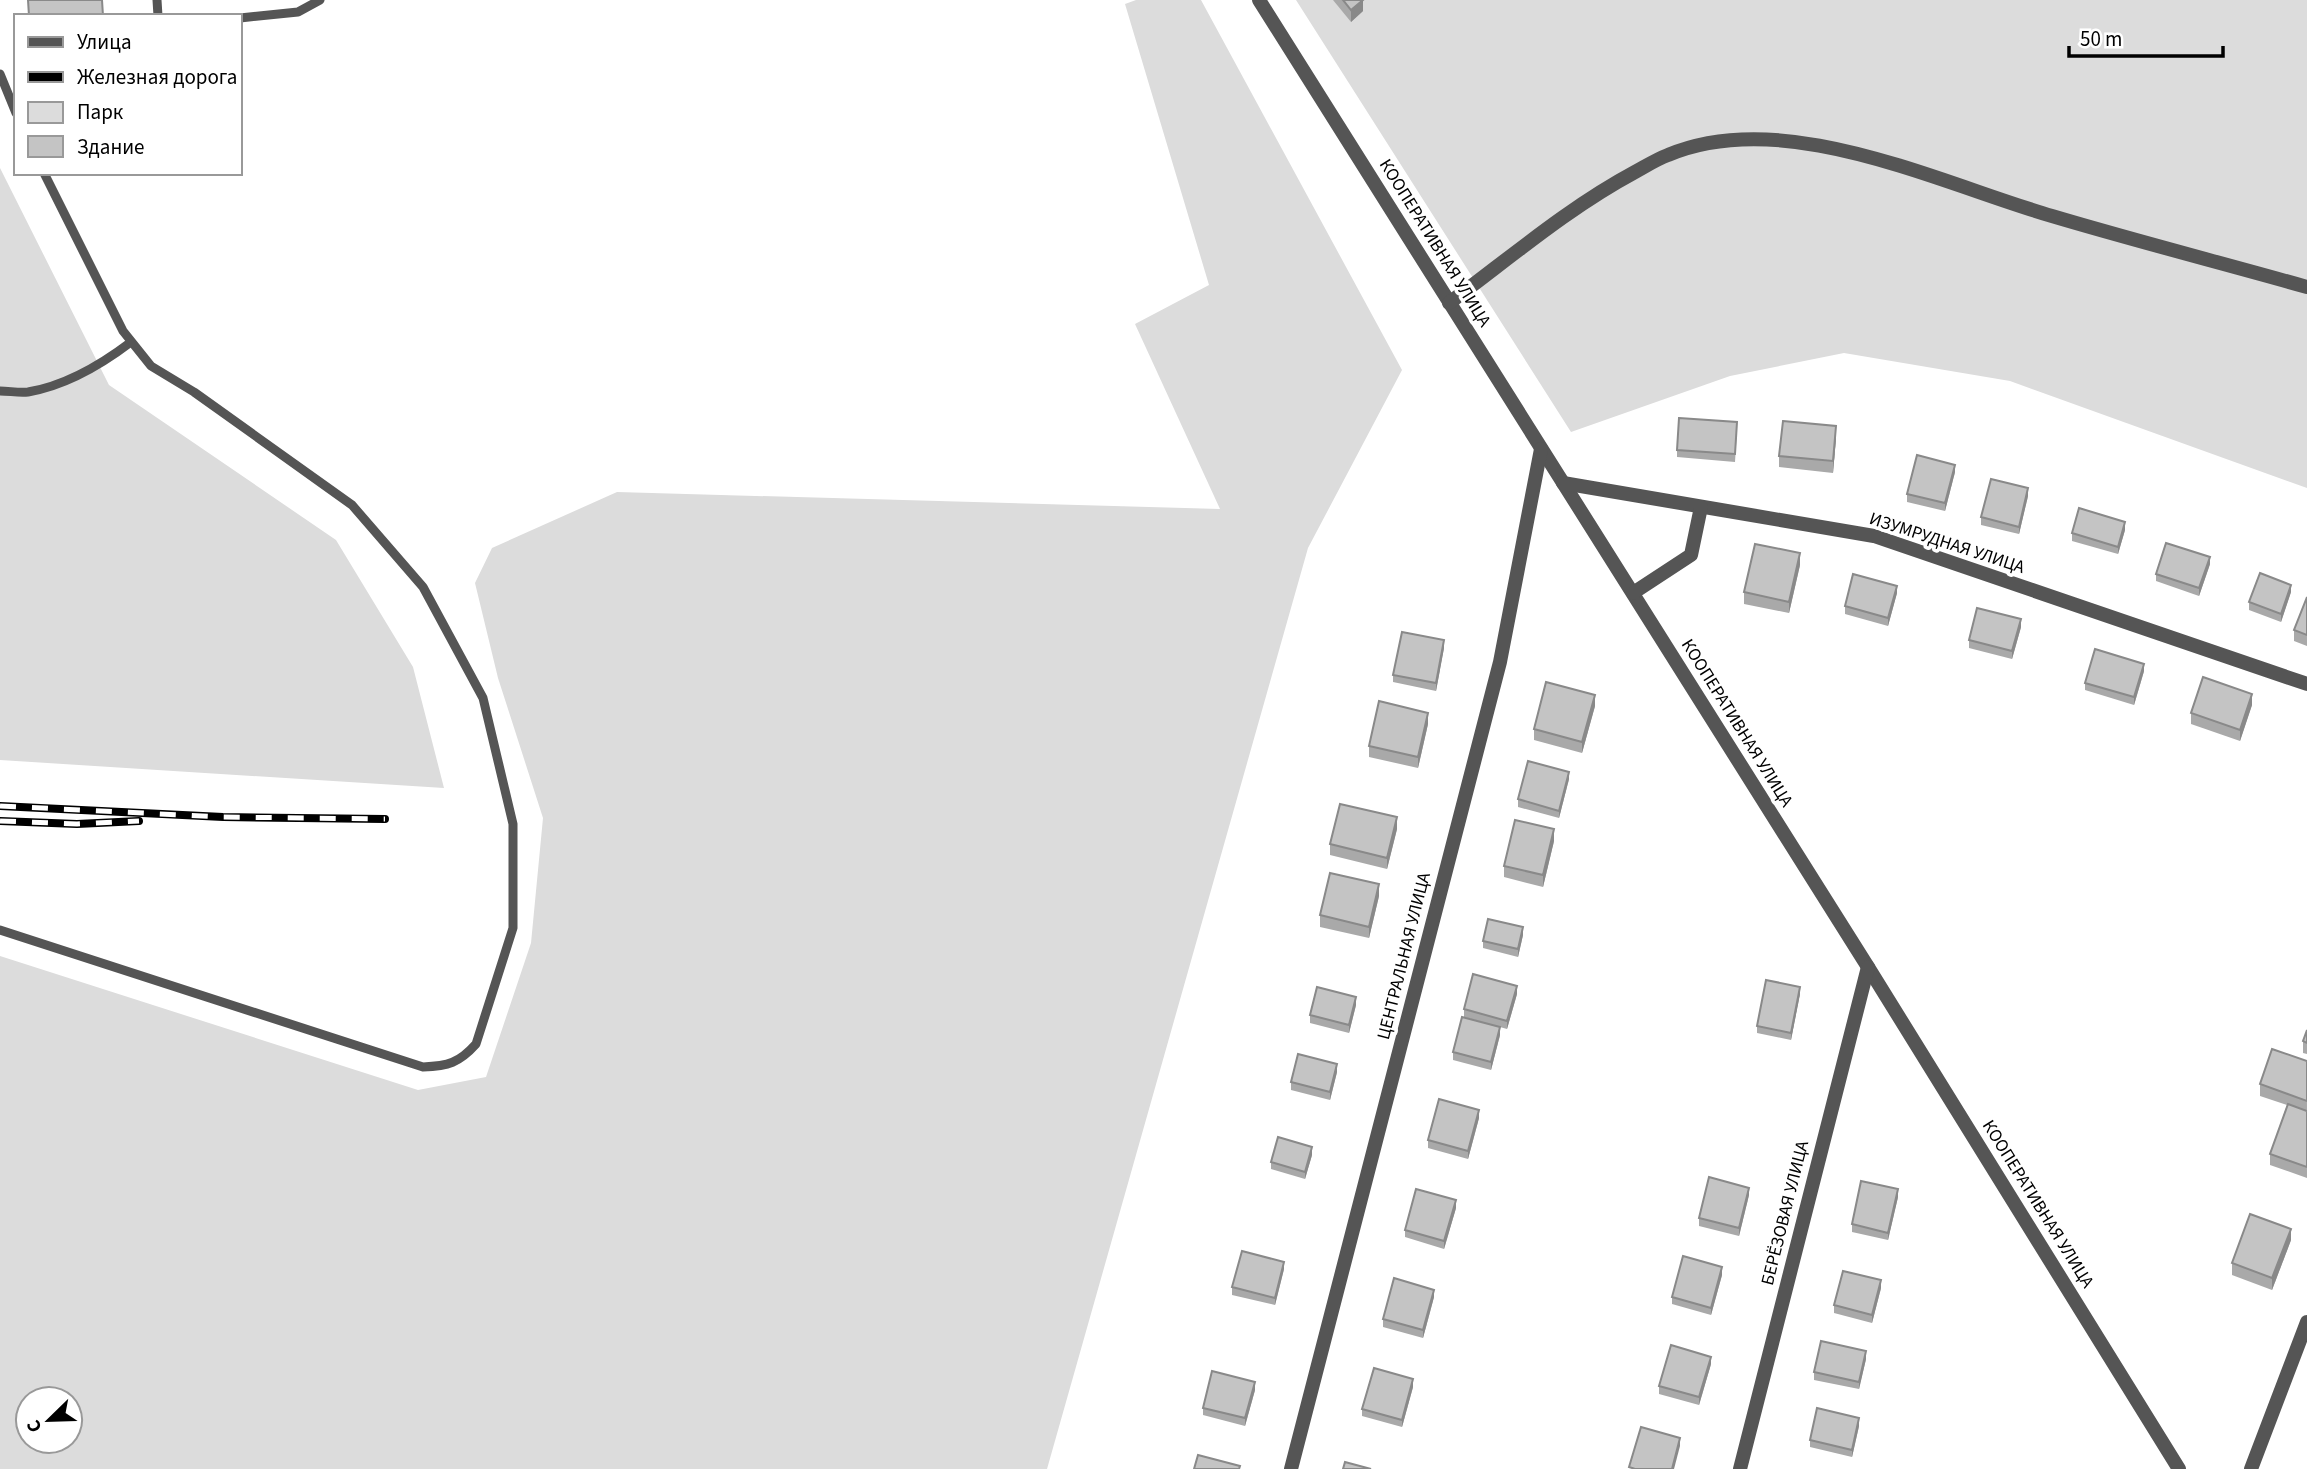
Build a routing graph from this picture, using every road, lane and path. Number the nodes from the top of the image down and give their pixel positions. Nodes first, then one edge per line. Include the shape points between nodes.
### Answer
1 (320, 0) edge
2 (1259, 0) edge
3 (242, 19) edge
4 (0, 74) edge
5 (14, 109) edge
6 (45, 175) edge
7 (2307, 287) edge
8 (1449, 303) junction
9 (131, 342) junction
10 (0, 391) edge
11 (1541, 449) junction
12 (1563, 483) junction
13 (1701, 507) junction
14 (1633, 593) junction
15 (2307, 684) edge
16 (0, 930) edge
17 (1868, 967) junction
18 (2307, 1322) edge
19 (1292, 1469) edge
20 (1740, 1469) edge
21 (2179, 1469) edge
22 (2250, 1469) edge

1 - 3 lane via 298,12
2 - 8 street, КООПЕРАТИВНАЯ УЛИЦА
4 - 5 lane
6 - 9 lane
7 - 8 street via 2050,216 1947,180 1816,144 1774,139 1714,142 1669,154 1567,213
8 - 11 street, КООПЕРАТИВНАЯ УЛИЦА
9 - 10 lane via 110,358 59,383 27,392
9 - 16 lane via 151,366 352,505 423,587 483,698 513,824 513,928 476,1044 447,1066 423,1067
11 - 12 street, КООПЕРАТИВНАЯ УЛИЦА
11 - 19 street, ЦЕНТРАЛЬНАЯ УЛИЦА via 1500,663
12 - 13 street, ИЗУМРУДНАЯ УЛИЦА
12 - 14 street, КООПЕРАТИВНАЯ УЛИЦА
13 - 14 street via 1691,555
13 - 15 street, ИЗУМРУДНАЯ УЛИЦА via 1874,536
14 - 17 street, КООПЕРАТИВНАЯ УЛИЦА
17 - 20 street, БЕРЁЗОВАЯ УЛИЦА
17 - 21 street, КООПЕРАТИВНАЯ УЛИЦА
18 - 22 street

